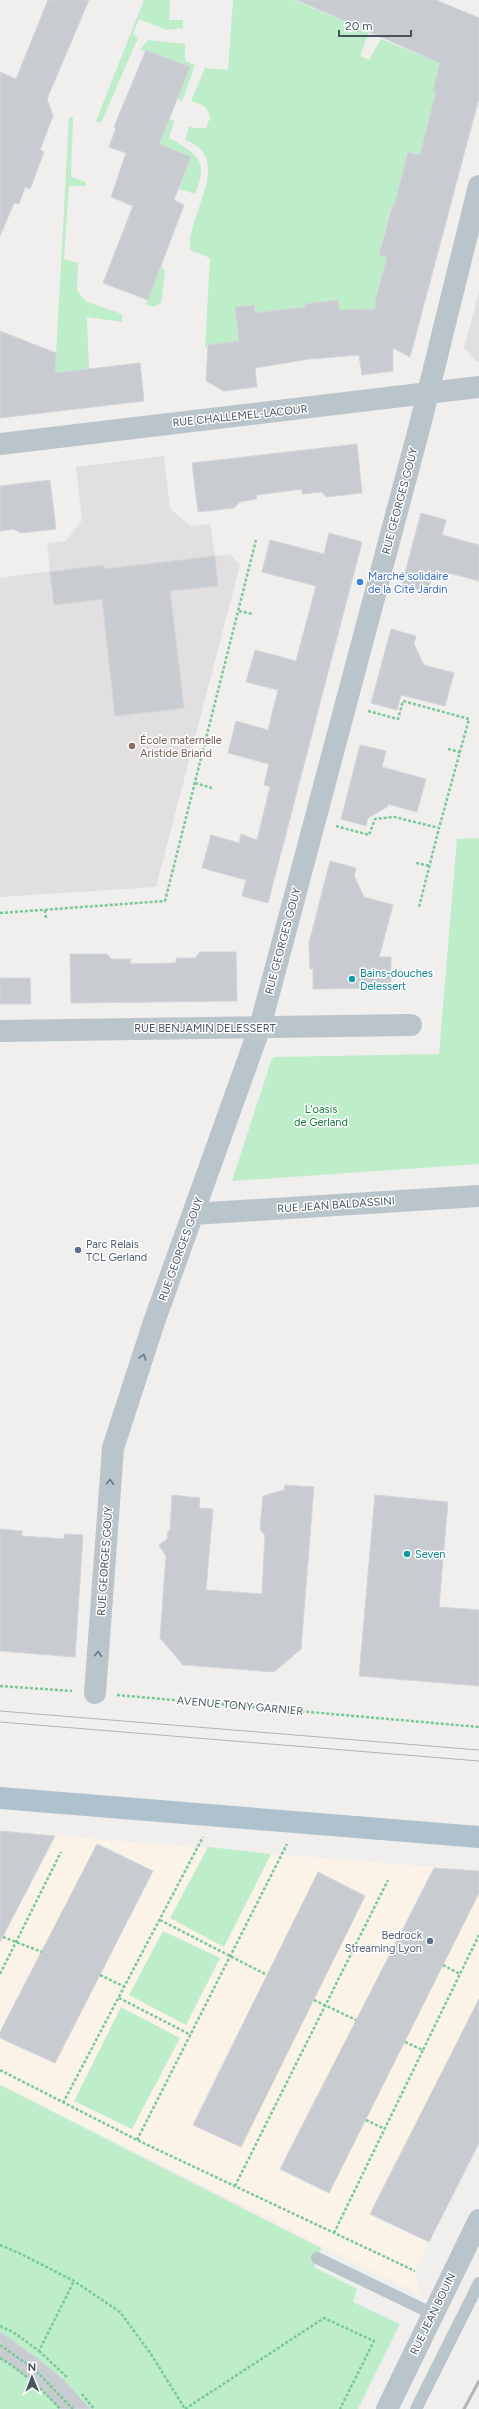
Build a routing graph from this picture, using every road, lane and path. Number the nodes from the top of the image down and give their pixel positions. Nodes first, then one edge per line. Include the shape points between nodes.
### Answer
1 (479, 186) edge
2 (479, 387) edge
3 (427, 394) junction
4 (0, 444) edge
5 (256, 540) dead end
6 (239, 611) junction
7 (254, 614) dead end
8 (365, 711) dead end
9 (448, 749) dead end
10 (460, 752) junction
11 (195, 783) junction
12 (212, 788) dead end
13 (336, 826) dead end
14 (440, 828) junction
15 (416, 862) dead end
16 (430, 866) junction
17 (419, 908) dead end
18 (45, 910) junction
19 (0, 913) edge
20 (46, 919) dead end
21 (411, 1025) dead end
22 (260, 1027) junction
23 (0, 1031) edge
24 (479, 1196) edge
25 (193, 1214) junction
26 (0, 1686) edge
27 (95, 1693) junction
28 (479, 1727) edge
29 (0, 1798) edge
30 (206, 1831) dead end
31 (479, 1838) edge
32 (289, 1841) dead end
33 (61, 1852) dead end
34 (388, 1880) dead end
35 (160, 1920) junction
36 (479, 1935) edge
37 (3, 1937) dead end
38 (16, 1942) junction
39 (42, 1952) dead end
40 (231, 1957) junction
41 (443, 1965) dead end
42 (0, 1974) edge
43 (460, 1974) junction
44 (100, 1975) dead end
45 (267, 1976) dead end
46 (125, 1987) junction
47 (118, 1998) junction
48 (314, 2000) dead end
49 (327, 2006) junction
50 (356, 2020) dead end
51 (191, 2035) junction
52 (405, 2042) dead end
53 (423, 2050) junction
54 (0, 2070) edge
55 (63, 2103) junction
56 (366, 2120) dead end
57 (385, 2129) junction
58 (137, 2140) junction
59 (235, 2186) junction
60 (479, 2220) edge
61 (334, 2233) junction
62 (0, 2245) edge
63 (317, 2258) dead end
64 (415, 2271) dead end
65 (74, 2281) junction
66 (479, 2283) edge
67 (433, 2314) junction
68 (0, 2326) edge
69 (0, 2345) edge
70 (39, 2351) junction
71 (0, 2358) edge
72 (67, 2377) dead end
73 (82, 2394) dead end
74 (60, 2409) edge
75 (73, 2409) edge
76 (94, 2409) edge
77 (185, 2409) edge
78 (340, 2409) edge
79 (387, 2409) edge
80 (416, 2409) edge

1 - 3 street, RUE GEORGES GOUY
2 - 3 street, RUE CHALLEMEL-LACOUR
3 - 4 street, RUE CHALLEMEL-LACOUR
3 - 22 street, RUE GEORGES GOUY
5 - 6 path
6 - 7 path
6 - 11 path
8 - 10 path via 398,719 403,701 469,718
9 - 10 path
10 - 14 path
11 - 12 path
11 - 18 path via 165,901
13 - 14 path via 369,835 375,819 394,817
14 - 16 path
15 - 16 path
16 - 17 path
18 - 19 path
18 - 20 path
21 - 22 street, RUE BENJAMIN DELESSERT
22 - 23 street, RUE BENJAMIN DELESSERT
22 - 25 street, RUE GEORGES GOUY
24 - 25 street, RUE JEAN BALDASSINI
27 -> 25 street, RUE GEORGES GOUY via 113,1448
26 - 27 path, AVENUE TONY GARNIER
27 - 28 path, AVENUE TONY GARNIER
29 - 31 main road
30 - 35 path
32 - 40 path
33 - 38 path
34 - 49 path
35 - 40 path
35 - 46 path
36 - 43 path
37 - 38 path
38 - 39 path
38 - 42 path
40 - 45 path
40 - 51 path
41 - 43 path
43 - 53 path
44 - 46 path
46 - 47 path
47 - 51 path
47 - 55 path
48 - 49 path
49 - 50 path
49 - 59 path
51 - 58 path
52 - 53 path
53 - 57 path
54 - 55 path
55 - 58 path
56 - 57 path
57 - 61 path
58 - 59 path
59 - 61 path
60 - 67 street, RUE JEAN BOUIN
61 - 64 path
62 - 65 path
63 - 67 lane
65 - 70 path
65 - 77 path via 120,2312 151,2354
66 - 80 lane
67 - 79 street, RUE JEAN BOUIN
68 - 70 path
69 - 75 path via 34,2369
70 - 72 path
71 - 74 path via 42,2390
73 - 76 path
77 - 78 path via 324,2318 374,2341

